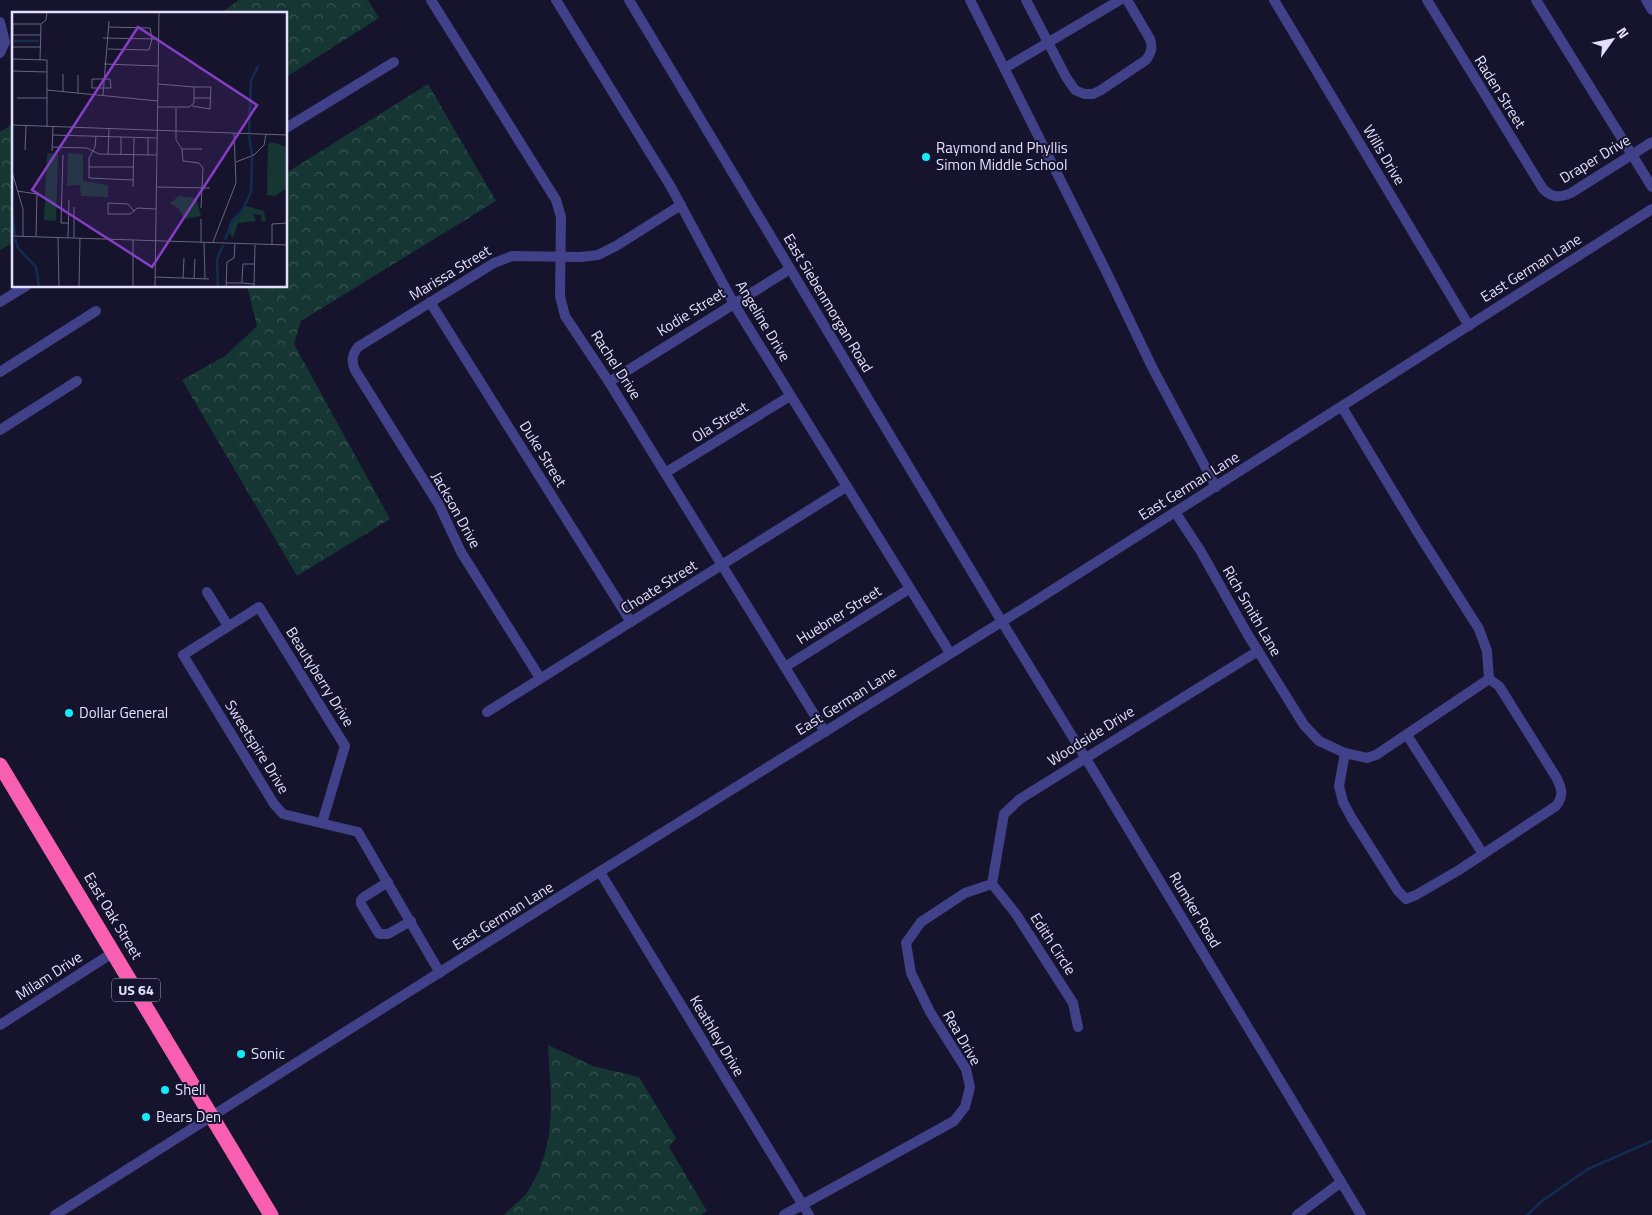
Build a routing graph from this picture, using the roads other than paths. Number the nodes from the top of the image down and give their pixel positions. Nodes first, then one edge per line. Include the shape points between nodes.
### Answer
1 (431, 0) edge
2 (556, 0) edge
3 (629, 0) edge
4 (970, 0) edge
5 (1026, 0) edge
6 (1120, 0) edge
7 (1127, 0) edge
8 (1274, 0) edge
9 (1427, 0) edge
10 (1536, 0) edge
11 (1646, 0) edge
12 (1652, 10) edge
13 (0, 22) edge
14 (1048, 43) junction
15 (0, 53) edge
16 (394, 62) dead end
17 (1004, 68) junction
18 (288, 127) edge
19 (1652, 142) edge
20 (1631, 155) junction
21 (1652, 187) edge
22 (1551, 196) joint
23 (681, 204) junction
24 (1652, 209) edge
25 (560, 256) junction
26 (790, 269) junction
27 (23, 288) edge
28 (0, 302) edge
29 (430, 302) junction
30 (734, 304) junction
31 (96, 311) dead end
32 (1469, 326) junction
33 (353, 354) joint
34 (0, 372) edge
35 (78, 381) dead end
36 (609, 382) junction
37 (790, 396) junction
38 (1342, 408) junction
39 (0, 430) edge
40 (665, 473) junction
41 (846, 487) junction
42 (1216, 487) junction
43 (1175, 512) junction
44 (722, 565) junction
45 (909, 589) junction
46 (207, 592) dead end
47 (631, 622) junction
48 (1002, 622) junction
49 (228, 626) junction
50 (1258, 651) junction
51 (950, 653) junction
52 (784, 667) junction
53 (540, 678) junction
54 (1489, 679) junction
55 (487, 712) dead end
56 (825, 732) junction
57 (1407, 735) junction
58 (1345, 753) junction
59 (1085, 757) junction
60 (0, 765) edge
61 (322, 823) junction
62 (1483, 854) junction
63 (600, 872) junction
64 (388, 882) junction
65 (992, 884) junction
66 (411, 921) junction
67 (114, 952) junction
68 (440, 973) junction
69 (0, 1025) edge
70 (1078, 1027) dead end
71 (212, 1116) junction
72 (1340, 1183) junction
73 (802, 1204) junction
74 (55, 1215) edge
75 (271, 1215) edge
76 (784, 1215) edge
77 (809, 1215) edge
78 (1297, 1215) edge
79 (1361, 1215) edge

1 - 25 street, Rachel Drive via 556,200 560,217
2 - 23 street, Angeline Drive
3 - 26 street, East Siebenmorgan Road
4 - 17 street
5 - 14 street
6 - 14 street
7 - 14 street via 1150,39 1150,54 1146,60 1093,94 1075,90
8 - 32 street, Wills Drive
9 - 22 street, Raden Street via 1543,189
10 - 20 street
11 - 12 street
13 - 15 street via 6,42
14 - 17 street
16 - 18 street
17 - 42 street via 1152,367
19 - 20 street, Draper Drive
20 - 21 street
20 - 22 street, Draper Drive via 1571,193
23 - 25 street, Marissa Street via 598,255
23 - 30 street, Angeline Drive
24 - 32 street, East German Lane
25 - 29 street, Marissa Street via 512,256 494,263
25 - 36 street, Rachel Drive via 560,296 566,316
26 - 30 street, Kodie Street
26 - 48 street, East Siebenmorgan Road
27 - 28 street
29 - 33 street, Marissa Street via 358,347
29 - 47 street, Duke Street
30 - 36 street, Kodie Street
30 - 37 street, Angeline Drive
31 - 34 street
32 - 38 street, East German Lane
33 - 53 street, Jackson Drive via 355,370 439,505 461,552
35 - 39 street
36 - 40 street, Rachel Drive
37 - 40 street, Ola Street
37 - 41 street, Angeline Drive
38 - 42 street, East German Lane
38 - 54 street via 1479,629 1487,651
40 - 44 street, Rachel Drive
41 - 44 street, Choate Street
41 - 45 street, Angeline Drive
42 - 43 street, East German Lane
43 - 48 street, East German Lane
43 - 50 street, Rich Smith Lane
44 - 47 street, Choate Street
44 - 52 street, Rachel Drive
45 - 51 street, Angeline Drive
45 - 52 street, Huebner Street
46 - 49 street
47 - 53 street, Choate Street
48 - 51 street, East German Lane
48 - 59 street, Rumker Road
49 - 61 street, Beautyberry Drive via 259,607 345,746
49 - 61 street, Sweetspire Drive via 183,655 274,804 283,814
50 - 58 street, Rich Smith Lane via 1304,725 1319,741
50 - 59 street, Woodside Drive
51 - 56 street, East German Lane
52 - 56 street, Rachel Drive
53 - 55 street, Choate Street
54 - 57 street, Rich Smith Lane
54 - 62 street via 1499,686 1562,788 1561,800 1556,806
56 - 63 street, East German Lane
57 - 58 street, Rich Smith Lane via 1367,758
57 - 62 street
58 - 62 street via 1339,786 1343,802 1406,899
59 - 65 street, Woodside Drive via 1020,799 1004,814
59 - 72 street, Rumker Road
60 - 67 highway, East Oak Street / US 64
61 - 64 street, Sweetspire Drive via 358,832
63 - 68 street, East German Lane
63 - 73 street, Keathley Drive
64 - 66 street
64 - 66 street via 364,897 361,904 379,934 388,934
65 - 70 street, Edith Circle via 1016,914 1073,1002
65 - 73 street, Rea Drive via 965,893 921,922 906,943 911,973 930,1012 966,1069 970,1087 965,1107 954,1121
66 - 68 street
67 - 69 street, Milam Drive
67 - 71 highway, East Oak Street / US 64
68 - 71 street, East German Lane
71 - 74 street, East German Lane
71 - 75 highway, East Oak Street / US 64
72 - 78 street
72 - 79 street, Rumker Road
73 - 76 street, Rea Drive
73 - 77 street, Keathley Drive

